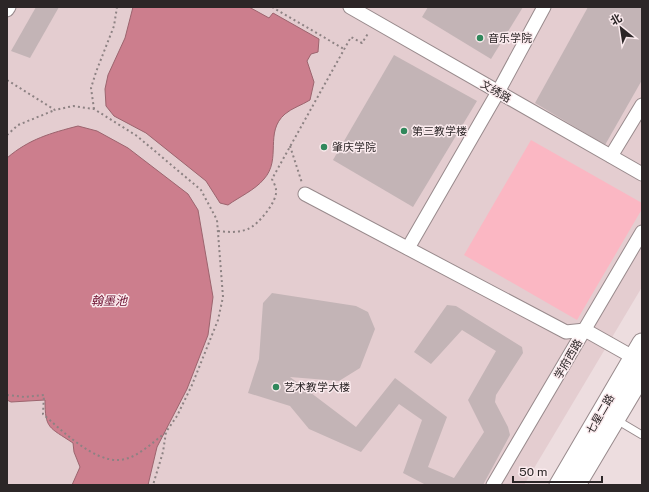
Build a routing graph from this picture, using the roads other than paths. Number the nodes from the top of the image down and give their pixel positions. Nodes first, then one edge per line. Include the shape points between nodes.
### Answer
1 (9, 7) edge
2 (350, 7) edge
3 (544, 7) edge
4 (7, 10) edge
5 (498, 92) junction
6 (642, 105) edge
7 (611, 156) junction
8 (642, 174) edge
9 (305, 194) road end
10 (642, 232) edge
11 (408, 248) junction
12 (585, 330) junction
13 (639, 354) edge
14 (642, 374) edge
15 (615, 419) junction
16 (642, 435) edge
17 (494, 485) edge
18 (559, 485) edge
19 (576, 485) edge

1 - 4 street
2 - 5 street, 文绣路
3 - 5 street
5 - 7 street, 文绣路
5 - 11 street
6 - 7 street
7 - 8 street, 文绣路
9 - 11 street
10 - 12 street, 学府西路
11 - 12 street via 566,332
12 - 13 street
12 - 17 street, 学府西路
13 - 18 street, 七星二路
14 - 15 street, 七星二路
15 - 16 lane
15 - 19 street, 七星二路

